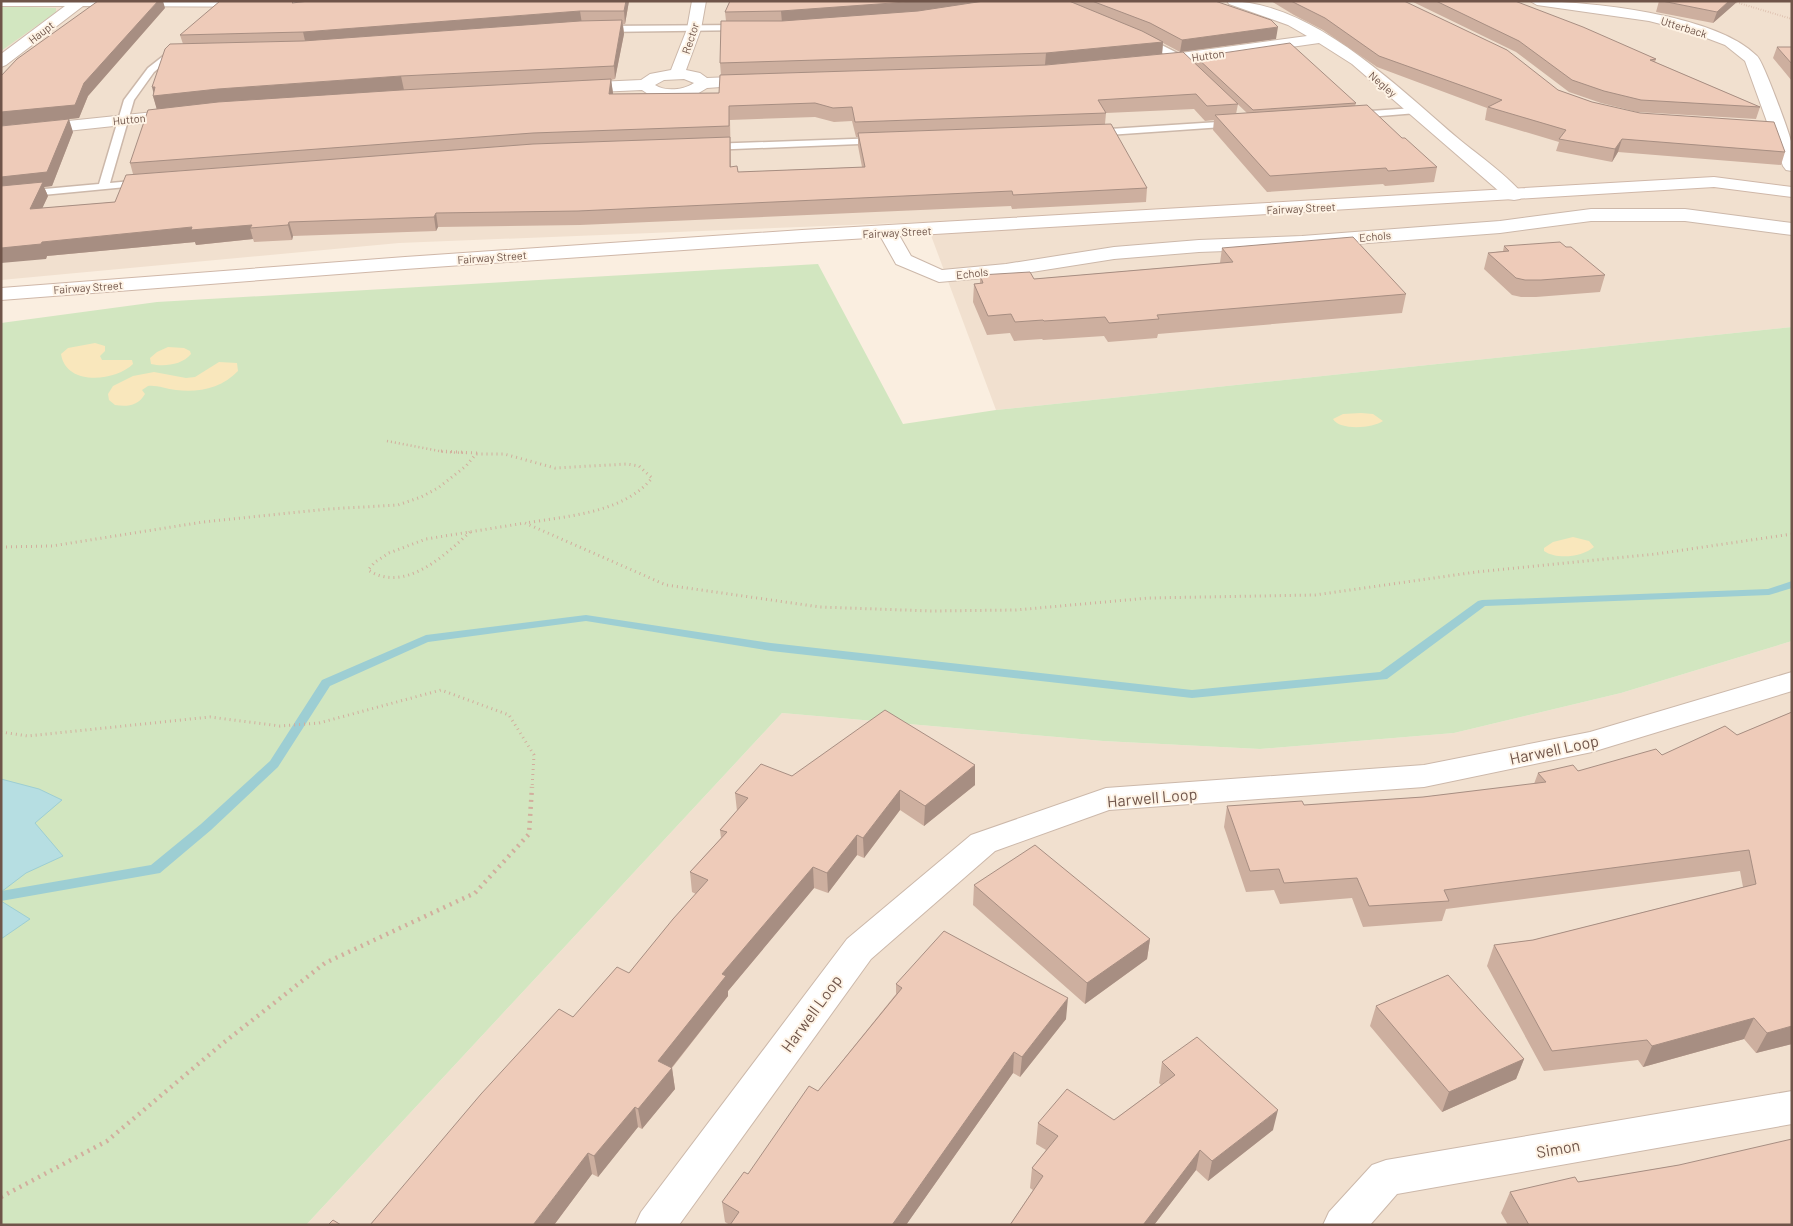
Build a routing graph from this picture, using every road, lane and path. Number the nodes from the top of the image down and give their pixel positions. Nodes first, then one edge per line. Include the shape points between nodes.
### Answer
1 (321, 1) edge
2 (699, 1) edge
3 (1234, 1) edge
4 (1537, 1) edge
5 (1732, 1) edge
6 (1, 2) edge
7 (80, 2) edge
8 (228, 3) junction
9 (214, 16) edge
10 (1792, 19) edge
11 (752, 28) edge
12 (592, 29) edge
13 (694, 29) junction
14 (1136, 36) edge
15 (1322, 38) junction
16 (185, 40) edge
17 (171, 53) junction
18 (189, 53) edge
19 (1182, 59) junction
20 (1, 62) edge
21 (1133, 63) edge
22 (1195, 72) edge
23 (677, 74) junction
24 (767, 81) edge
25 (703, 83) junction
26 (646, 85) junction
27 (559, 89) edge
28 (1414, 111) junction
29 (195, 113) edge
30 (1346, 116) edge
31 (123, 120) junction
32 (1249, 123) edge
33 (1759, 127) edge
34 (1777, 128) junction
35 (1, 133) edge
36 (1079, 134) edge
37 (893, 140) edge
38 (696, 148) edge
39 (1792, 166) edge
40 (153, 182) edge
41 (104, 186) junction
42 (1792, 192) edge
43 (1514, 195) junction
44 (1, 196) edge
45 (1792, 230) edge
46 (888, 232) junction
47 (1, 294) edge
48 (387, 441) dead end
49 (482, 454) junction
50 (525, 523) junction
51 (470, 532) junction
52 (1792, 534) edge
53 (1, 547) edge
54 (1792, 681) edge
55 (1, 732) edge
56 (1792, 1107) edge
57 (1, 1197) edge
58 (655, 1225) edge
59 (1343, 1225) edge

1 - 8 street
2 - 13 street, Rector
3 - 15 street, Negley via 1293,22
4 - 34 street, Utterback via 1649,17 1730,42 1752,59
5 - 10 path
6 - 7 street
7 - 8 street
7 - 20 street, Haupt
8 - 9 lane
11 - 13 lane
12 - 13 lane
13 - 23 street, Rector
14 - 19 lane
15 - 19 street, Hutton
15 - 28 street, Negley via 1357,61
16 - 17 lane
17 - 18 lane
17 - 31 lane via 150,70 129,100
19 - 21 street, Hutton
19 - 22 lane
23 - 25 street via 693,75
23 - 26 street via 656,77
24 - 25 street
25 - 26 street via 696,89 670,94 653,91
26 - 27 street
28 - 30 lane
28 - 43 street, Negley
29 - 31 street, Hutton
31 - 35 street, Hutton
31 - 41 lane
32 - 36 lane
33 - 34 street
34 - 39 street, Utterback
37 - 38 lane
40 - 41 lane
41 - 44 lane
42 - 43 street, Fairway Street via 1714,182
43 - 46 street, Fairway Street
45 - 46 street, Echols via 1685,215 1591,215 1500,227 1114,253 1006,270 939,276 903,260
46 - 47 street, Fairway Street via 424,261
48 - 49 path via 444,452
49 - 50 path via 520,457 555,468 627,464 639,466 652,478 649,486 639,494 618,503
49 - 53 path via 476,454 438,488 398,505 203,522 52,546
50 - 51 path
50 - 52 path via 666,585 820,606 931,611 1016,610 1149,598 1315,595 1476,572 1656,554
51 - 51 path via 429,566 388,578 374,576 368,570 375,562 405,546
54 - 58 street, Harwell Loop via 1592,742 1424,776 1106,799 983,843 859,949
55 - 57 path via 28,736 210,717 280,726 319,723 441,690 510,715 534,755 529,834 475,893 325,963 107,1141
56 - 59 street, Simon via 1386,1178

